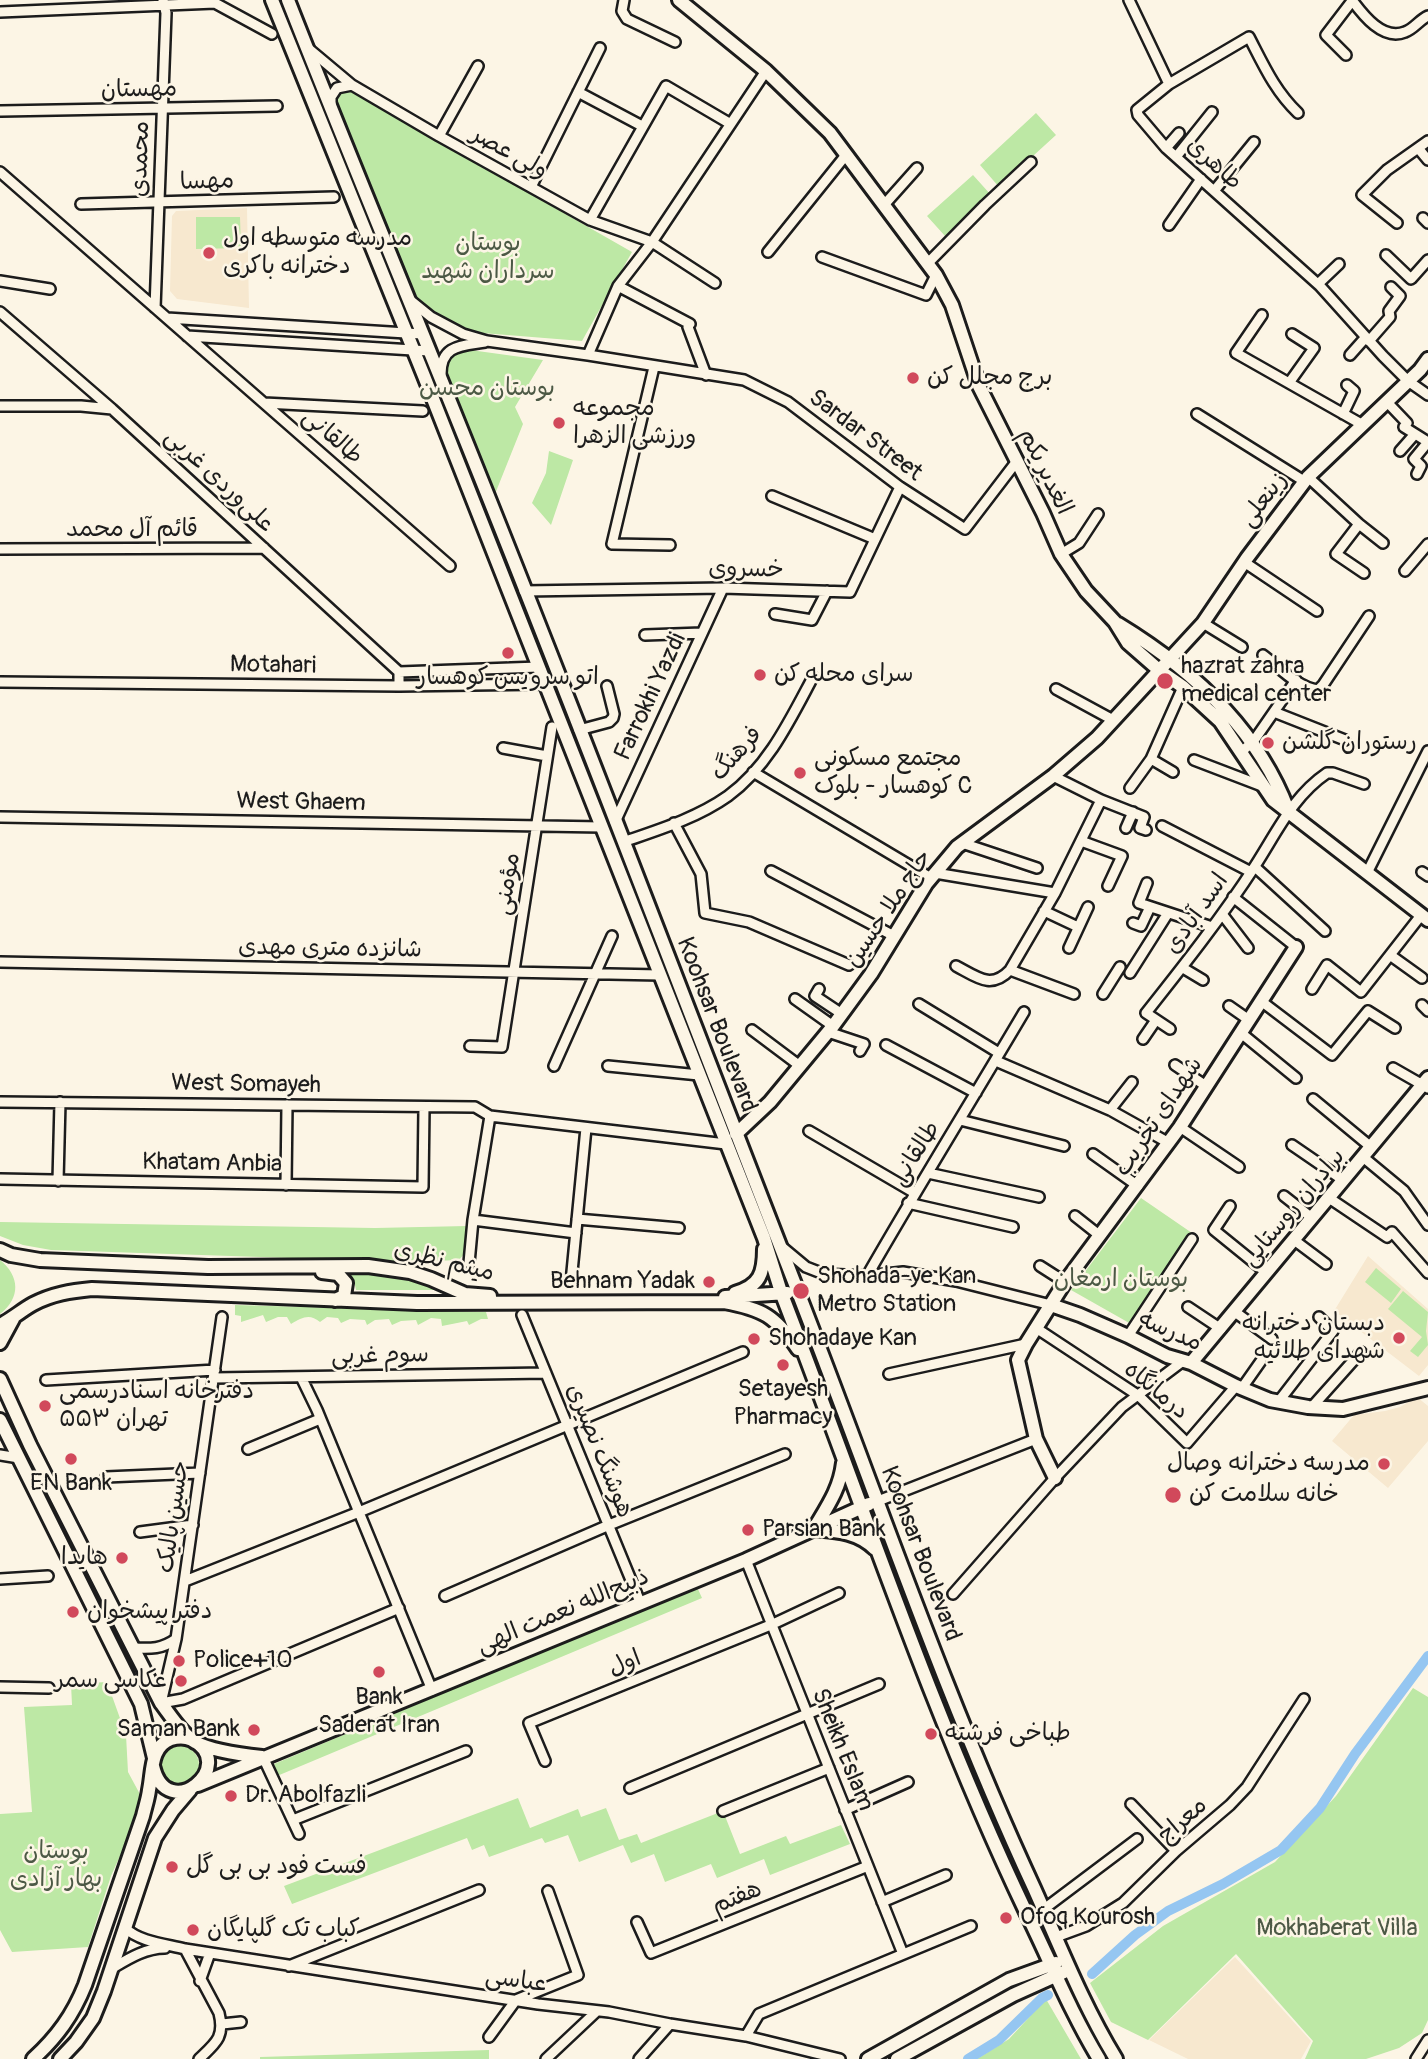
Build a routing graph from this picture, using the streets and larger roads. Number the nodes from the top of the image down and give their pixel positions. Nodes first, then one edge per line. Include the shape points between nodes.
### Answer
1 (272, 0) edge
2 (288, 0) edge
3 (624, 0) edge
4 (679, 0) edge
5 (1129, 0) edge
6 (1352, 1) edge
7 (167, 4) edge
8 (0, 12) edge
9 (1428, 16) edge
10 (272, 34) dead end
11 (675, 42) dead end
12 (306, 46) junction
13 (600, 48) dead end
14 (1346, 55) dead end
15 (478, 66) dead end
16 (766, 71) junction
17 (1169, 84) junction
18 (352, 85) junction
19 (578, 92) junction
20 (277, 106) dead end
21 (162, 108) junction
22 (331, 109) junction
23 (1, 111) edge
24 (1212, 112) dead end
25 (1298, 113) dead end
26 (729, 123) junction
27 (642, 126) junction
28 (1179, 133) dead end
29 (439, 136) junction
30 (1428, 141) edge
31 (1254, 142) dead end
32 (1166, 148) junction
33 (1418, 148) junction
34 (846, 155) junction
35 (1176, 157) junction
36 (1428, 160) edge
37 (1031, 162) dead end
38 (917, 168) dead end
39 (0, 172) edge
40 (1201, 179) junction
41 (531, 187) junction
42 (1214, 191) junction
43 (334, 197) dead end
44 (159, 202) junction
45 (81, 204) dead end
46 (884, 205) junction
47 (590, 220) junction
48 (1397, 223) dead end
49 (1169, 225) dead end
50 (652, 242) junction
51 (768, 251) dead end
52 (1386, 255) dead end
53 (822, 257) dead end
54 (1428, 260) edge
55 (1339, 264) dead end
56 (932, 269) junction
57 (0, 281) edge
58 (715, 283) dead end
59 (1318, 284) junction
60 (618, 286) junction
61 (1391, 287) dead end
62 (50, 289) dead end
63 (408, 299) junction
64 (155, 308) junction
65 (0, 312) edge
66 (1262, 315) dead end
67 (167, 318) junction
68 (406, 332) junction
69 (422, 334) junction
70 (1292, 334) dead end
71 (187, 336) junction
72 (1368, 339) junction
73 (487, 341) junction
74 (413, 349) junction
75 (429, 351) junction
76 (588, 355) junction
77 (1350, 355) dead end
78 (1428, 359) edge
79 (654, 367) junction
80 (706, 375) junction
81 (441, 379) junction
82 (1408, 381) junction
83 (1289, 383) junction
84 (1347, 385) dead end
85 (89, 389) junction
86 (1428, 395) edge
87 (263, 402) junction
88 (1387, 402) junction
89 (0, 406) edge
90 (81, 406) junction
91 (112, 409) junction
92 (423, 411) dead end
93 (1197, 414) dead end
94 (1343, 414) junction
95 (1363, 425) junction
96 (1415, 434) junction
97 (1400, 452) dead end
98 (1017, 461) junction
99 (1417, 474) dead end
100 (1306, 479) junction
101 (900, 487) junction
102 (772, 496) dead end
103 (1098, 514) dead end
104 (1359, 524) junction
105 (875, 539) junction
106 (1383, 543) dead end
107 (1428, 544) edge
108 (670, 545) dead end
109 (264, 548) junction
110 (0, 549) edge
111 (1062, 554) junction
112 (1244, 562) junction
113 (450, 566) dead end
114 (1405, 571) dead end
115 (1364, 573) dead end
116 (723, 588) junction
117 (524, 591) junction
118 (827, 591) junction
119 (1317, 611) dead end
120 (775, 614) dead end
121 (1369, 616) dead end
122 (1115, 622) junction
123 (1203, 623) junction
124 (702, 633) junction
125 (645, 635) dead end
126 (1242, 647) dead end
127 (1263, 655) dead end
128 (1170, 660) junction
129 (539, 667) junction
130 (1160, 671) junction
131 (399, 672) junction
132 (813, 677) dead end
133 (1296, 680) junction
134 (0, 682) edge
135 (546, 684) junction
136 (400, 686) junction
137 (607, 686) dead end
138 (1183, 687) junction
139 (1056, 690) dead end
140 (1275, 712) junction
141 (1113, 720) junction
142 (552, 727) dead end
143 (579, 730) junction
144 (1345, 740) dead end
145 (1253, 742) junction
146 (503, 748) dead end
147 (1242, 751) junction
148 (1428, 751) edge
149 (547, 756) junction
150 (1151, 760) junction
151 (1194, 760) dead end
152 (753, 772) junction
153 (1173, 772) dead end
154 (1053, 776) junction
155 (1363, 784) dead end
156 (1262, 786) junction
157 (1130, 788) dead end
158 (1101, 800) junction
159 (1289, 810) junction
160 (1133, 812) junction
161 (0, 817) edge
162 (615, 822) junction
163 (674, 823) junction
164 (536, 826) junction
165 (1162, 826) dead end
166 (602, 827) junction
167 (1126, 828) dead end
168 (1146, 830) dead end
169 (1081, 841) junction
170 (623, 842) junction
171 (962, 843) junction
172 (1037, 868) dead end
173 (1253, 869) junction
174 (771, 871) dead end
175 (1368, 872) junction
176 (933, 875) junction
177 (1147, 883) dead end
178 (1108, 886) dead end
179 (1055, 893) junction
180 (1233, 897) junction
181 (1088, 907) dead end
182 (1150, 907) junction
183 (1044, 911) junction
184 (1168, 913) junction
185 (1222, 914) junction
186 (1425, 917) edge
187 (1133, 923) dead end
188 (1078, 927) junction
189 (1212, 927) junction
190 (1325, 931) dead end
191 (612, 936) dead end
192 (894, 936) junction
193 (1296, 947) joint
194 (1069, 948) dead end
195 (1248, 948) dead end
196 (1390, 955) junction
197 (0, 962) edge
198 (849, 965) dead end
199 (956, 966) dead end
200 (1120, 967) dead end
201 (1183, 968) junction
202 (1010, 970) junction
203 (513, 972) junction
204 (1130, 973) dead end
205 (596, 974) junction
206 (660, 975) junction
207 (1422, 978) dead end
208 (1203, 980) dead end
209 (819, 989) dead end
210 (1312, 989) dead end
211 (1074, 994) dead end
212 (1103, 994) dead end
213 (795, 999) dead end
214 (1261, 1001) junction
215 (919, 1004) dead end
216 (1229, 1006) dead end
217 (1024, 1012) dead end
218 (842, 1014) junction
219 (1156, 1020) junction
220 (1249, 1020) junction
221 (1395, 1028) dead end
222 (830, 1029) junction
223 (752, 1030) dead end
224 (1170, 1030) dead end
225 (1241, 1033) junction
226 (1143, 1039) dead end
227 (886, 1045) dead end
228 (470, 1046) dead end
229 (860, 1051) dead end
230 (998, 1057) junction
231 (1175, 1065) dead end
232 (554, 1066) dead end
233 (608, 1066) dead end
234 (800, 1066) junction
235 (1393, 1068) dead end
236 (699, 1075) junction
237 (1296, 1078) dead end
238 (1132, 1082) dead end
239 (1426, 1084) edge
240 (1206, 1086) junction
241 (976, 1093) junction
242 (1313, 1099) dead end
243 (0, 1102) edge
244 (60, 1102) junction
245 (288, 1105) junction
246 (424, 1107) junction
247 (1110, 1110) junction
248 (490, 1116) junction
249 (960, 1120) junction
250 (1180, 1127) junction
251 (586, 1128) junction
252 (809, 1131) dead end
253 (736, 1134) junction
254 (1169, 1143) junction
255 (726, 1144) junction
256 (1293, 1145) dead end
257 (1065, 1146) dead end
258 (1367, 1152) junction
259 (1093, 1154) dead end
260 (1239, 1167) dead end
261 (928, 1173) junction
262 (0, 1179) edge
263 (1343, 1180) junction
264 (58, 1181) junction
265 (286, 1185) junction
266 (1138, 1186) junction
267 (915, 1193) junction
268 (1284, 1196) dead end
269 (1039, 1197) dead end
270 (1329, 1198) junction
271 (908, 1203) junction
272 (1230, 1206) dead end
273 (1074, 1216) dead end
274 (1312, 1218) junction
275 (577, 1219) junction
276 (473, 1220) junction
277 (1428, 1225) edge
278 (1013, 1227) dead end
279 (679, 1228) dead end
280 (576, 1233) junction
281 (1099, 1235) junction
282 (764, 1238) junction
283 (1192, 1239) dead end
284 (1294, 1240) junction
285 (778, 1244) junction
286 (5, 1253) edge
287 (469, 1262) dead end
288 (1326, 1264) dead end
289 (1040, 1266) dead end
290 (287, 1267) junction
291 (1267, 1272) junction
292 (1428, 1273) edge
293 (867, 1276) junction
294 (571, 1282) dead end
295 (1065, 1282) junction
296 (798, 1291) junction
297 (782, 1294) junction
298 (722, 1297) junction
299 (335, 1301) junction
300 (1051, 1305) junction
301 (1188, 1307) dead end
302 (1235, 1312) junction
303 (522, 1315) dead end
304 (222, 1317) dead end
305 (1319, 1317) dead end
306 (13, 1319) junction
307 (0, 1325) edge
308 (1036, 1328) junction
309 (1221, 1329) junction
310 (1128, 1336) junction
311 (1272, 1339) dead end
312 (0, 1343) edge
313 (1026, 1344) junction
314 (743, 1352) dead end
315 (1360, 1352) dead end
316 (1261, 1361) dead end
317 (1187, 1362) junction
318 (808, 1364) junction
319 (546, 1373) junction
320 (214, 1374) junction
321 (889, 1374) dead end
322 (301, 1377) junction
323 (0, 1379) edge
324 (46, 1380) dead end
325 (1239, 1387) junction
326 (1428, 1388) edge
327 (1139, 1396) junction
328 (1279, 1401) junction
329 (1311, 1408) junction
330 (320, 1419) junction
331 (1, 1425) edge
332 (568, 1425) junction
333 (1036, 1438) junction
334 (248, 1449) dead end
335 (785, 1454) dead end
336 (0, 1455) edge
337 (19, 1458) junction
338 (843, 1460) junction
339 (200, 1473) junction
340 (106, 1477) dead end
341 (1055, 1478) junction
342 (878, 1501) junction
343 (862, 1507) junction
344 (359, 1513) junction
345 (193, 1525) junction
346 (609, 1525) junction
347 (814, 1529) junction
348 (140, 1532) dead end
349 (877, 1551) junction
350 (746, 1560) junction
351 (48, 1576) dead end
352 (0, 1579) edge
353 (185, 1581) junction
354 (839, 1593) dead end
355 (953, 1594) dead end
356 (445, 1596) dead end
357 (640, 1602) junction
358 (400, 1608) junction
359 (773, 1624) junction
360 (176, 1639) junction
361 (134, 1648) junction
362 (879, 1684) dead end
363 (0, 1687) edge
364 (49, 1688) dead end
365 (432, 1690) junction
366 (1304, 1699) dead end
367 (161, 1703) junction
368 (807, 1714) junction
369 (195, 1741) junction
370 (466, 1751) dead end
371 (263, 1757) junction
372 (545, 1761) dead end
373 (153, 1762) junction
374 (829, 1768) junction
375 (908, 1782) dead end
376 (194, 1787) junction
377 (630, 1788) dead end
378 (1131, 1804) dead end
379 (845, 1810) junction
380 (723, 1811) dead end
381 (293, 1820) junction
382 (299, 1834) dead end
383 (1137, 1839) dead end
384 (1176, 1851) junction
385 (868, 1866) junction
386 (946, 1875) dead end
387 (480, 1890) dead end
388 (548, 1891) dead end
389 (883, 1902) junction
390 (1044, 1909) junction
391 (637, 1922) dead end
392 (971, 1926) dead end
393 (125, 1928) junction
394 (1056, 1937) junction
395 (185, 1949) junction
396 (210, 1953) junction
397 (904, 1954) junction
398 (1068, 1964) junction
399 (289, 1966) junction
400 (111, 1969) junction
401 (1054, 1970) junction
402 (200, 1981) junction
403 (516, 2000) junction
404 (597, 2011) junction
405 (242, 2022) dead end
406 (222, 2024) junction
407 (670, 2025) junction
408 (746, 2036) junction
409 (489, 2037) dead end
410 (1428, 2039) edge
411 (33, 2059) edge
412 (60, 2059) edge
413 (200, 2059) edge
414 (546, 2059) edge
415 (639, 2059) edge
416 (840, 2059) edge
417 (868, 2059) edge
418 (897, 2059) edge
419 (1100, 2059) edge
420 (1116, 2059) edge
421 (1416, 2059) edge

1 - 68 street, Koohsar Boulevard
2 - 12 street, Koohsar Boulevard
3 - 11 street via 622,11 627,19
4 - 16 street, الغدیر یکم
5 - 17 street
6 - 9 street via 1368,20 1391,34 1406,32
6 - 14 street via 1326,35
7 - 8 street
7 - 10 street via 215,3
7 - 21 street, محمدی
12 - 18 street, ولی عصر
12 - 22 street, Koohsar Boulevard
13 - 19 street
15 - 29 street
16 - 26 street
16 - 34 street, الغدیر یکم via 830,133
17 - 25 street, طاهری via 1249,37 1283,99
17 - 32 street, طاهری via 1137,110
18 - 22 street via 337,88
18 - 29 street, ولی عصر
19 - 27 street
19 - 41 street
20 - 21 street, مهستان
21 - 23 street, مهستان
21 - 44 street, محمدی
22 - 63 street, Koohsar Boulevard
24 - 35 street
26 - 27 street via 666,86
26 - 50 street
27 - 47 street
28 - 32 street
29 - 41 street, ولی عصر
30 - 33 street
31 - 42 street
32 - 35 street, طاهری
33 - 36 street
33 - 48 street via 1362,195
34 - 46 street, الغدیر یکم
34 - 51 street
35 - 40 street, طاهری
37 - 56 street via 985,205
38 - 46 street
39 - 64 street, طالقانی
40 - 42 street, طاهری
40 - 49 street
41 - 47 street, ولی عصر
42 - 59 street, طاهری
43 - 44 street, مهسا
44 - 45 street, مهسا
44 - 64 street, محمدی
46 - 56 street, الغدیر یکم
47 - 50 street, ولی عصر
50 - 58 street, ولی عصر
50 - 60 street
52 - 54 street via 1411,279
53 - 56 street via 926,295
55 - 59 street
56 - 98 street, الغدیر یکم via 952,305 979,386
57 - 62 street
59 - 72 street, طاهری
60 - 76 street
60 - 80 street via 689,325
61 - 72 street via 1400,296 1390,317
63 - 69 street, Koohsar Boulevard
63 - 73 street via 452,329
64 - 67 street, طالقانی
65 - 85 street, علی‌وردی غربی
66 - 83 street via 1236,353
67 - 68 street
67 - 71 street, طالقانی
68 - 69 street
68 - 74 street, Koohsar Boulevard
69 - 75 street, Koohsar Boulevard
70 - 83 street via 1314,348
71 - 74 street
71 - 87 street, طالقانی
72 - 77 street
72 - 82 street, طاهری
73 - 76 street, Sardar Street
73 - 81 street via 449,351 441,363
74 - 75 street
74 - 129 street, Koohsar Boulevard
75 - 81 street, Koohsar Boulevard
76 - 79 street, Sardar Street
78 - 82 street, زینعلی
79 - 80 street, Sardar Street
79 - 108 street via 612,544
80 - 101 street, Sardar Street via 744,380 788,402
81 - 117 street, Koohsar Boulevard
82 - 86 street, طاهری
82 - 88 street, زینعلی
83 - 94 street
84 - 94 street via 1354,391
85 - 90 street
85 - 91 street, علی‌وردی غربی
87 - 92 street
87 - 113 street, طالقانی
88 - 95 street, زینعلی
88 - 96 street via 1407,423 1404,427
89 - 90 street
90 - 91 street
91 - 109 street, علی‌وردی غربی
93 - 100 street
94 - 95 street
95 - 100 street, زینعلی
96 - 97 street
96 - 99 street via 1428,442 1414,459 1421,466
98 - 101 street, Sardar Street via 964,529
98 - 111 street, الغدیر یکم
100 - 104 street
100 - 112 street, زینعلی
101 - 105 street, خسروی
102 - 105 street
103 - 111 street via 1079,543
104 - 106 street
104 - 115 street via 1336,554
105 - 118 street, خسروی via 850,592
107 - 114 street
109 - 110 street, قائم آل محمد
109 - 131 street, علی‌وردی غربی
111 - 122 street, الغدیر یکم via 1086,591
112 - 119 street
112 - 123 street, زینعلی
116 - 117 street, خسروی
116 - 118 street, خسروی
116 - 124 street, Farrokhi Yazdi
117 - 143 street, Koohsar Boulevard
118 - 120 street via 812,620
121 - 133 street via 1318,690
122 - 128 street
122 - 130 street, الغدیر یکم via 1128,643
123 - 126 street
123 - 128 street, زینعلی
124 - 125 street
124 - 162 street, Farrokhi Yazdi
127 - 133 street
128 - 130 street, زینعلی
128 - 145 street via 1206,689
129 - 131 street
129 - 135 street, Koohsar Boulevard
130 - 138 street, الغدیر یکم
130 - 141 street, حاج ملا حسین
131 - 136 street
132 - 152 street, فرهنگ via 773,747
133 - 140 street
134 - 136 street, Motahari
135 - 136 street, Motahari
135 - 166 street, Koohsar Boulevard
137 - 143 street via 613,718
138 - 147 street, الغدیر یکم via 1220,721
138 - 150 street
139 - 141 street
140 - 144 street
140 - 145 street
141 - 154 street, حاج ملا حسین
142 - 149 street, مؤمنی
143 - 162 street, Koohsar Boulevard
145 - 147 street
145 - 159 street
146 - 149 street
147 - 156 street, الغدیر یکم
148 - 175 street
149 - 164 street, مؤمنی
150 - 153 street
150 - 157 street
151 - 156 street
152 - 163 street, فرهنگ via 728,796
152 - 176 street
154 - 158 street
154 - 171 street, حاج ملا حسین
155 - 159 street, اسد آبادی via 1327,773
156 - 159 street, الغدیر یکم
158 - 160 street
158 - 169 street
159 - 173 street, اسد آبادی
159 - 175 street, الغدیر یکم
160 - 167 street
160 - 168 street via 1144,817 1140,828
161 - 164 street, West Ghaem
162 - 170 street, Koohsar Boulevard
163 - 170 street, فرهنگ
163 - 198 street via 701,874 705,913 749,922
164 - 166 street, West Ghaem
164 - 203 street, مؤمنی
165 - 173 street
166 - 206 street, Koohsar Boulevard
169 - 178 street via 1122,856
169 - 179 street
170 - 253 street, Koohsar Boulevard
171 - 172 street
171 - 176 street, حاج ملا حسین
173 - 180 street, اسد آبادی
173 - 190 street
174 - 192 street
175 - 186 street, الغدیر یکم
176 - 179 street
176 - 192 street, حاج ملا حسین
177 - 182 street via 1139,903
179 - 183 street
180 - 185 street, اسد آبادی
180 - 193 street
181 - 188 street
182 - 184 street
182 - 187 street via 1141,926
183 - 188 street
183 - 202 street
184 - 189 street
184 - 204 street
185 - 189 street, اسد آبادی
185 - 195 street
186 - 196 street
188 - 194 street
189 - 201 street, اسد آبادی
191 - 205 street
192 - 218 street, حاج ملا حسین
193 - 214 street, شهدای تخریب
196 - 207 street
196 - 210 street via 1361,992 1327,965
197 - 203 street, شانزده متری مهدی
199 - 202 street via 985,981 1003,978
200 - 212 street
201 - 208 street
201 - 219 street, اسد آبادی via 1146,1013
202 - 211 street
203 - 205 street, شانزده متری مهدی
203 - 228 street, مؤمنی via 502,1047
205 - 206 street, شانزده متری مهدی
205 - 232 street
206 - 236 street, Koohsar Boulevard
209 - 218 street via 815,996
213 - 222 street
214 - 220 street, شهدای تخریب
214 - 221 street via 1332,1055 1368,1011
215 - 230 street
216 - 220 street
217 - 230 street, طالقانی
218 - 222 street, حاج ملا حسین
219 - 224 street
219 - 226 street
220 - 225 street, شهدای تخریب
222 - 229 street via 864,1044
222 - 234 street, حاج ملا حسین
223 - 234 street
225 - 237 street
225 - 240 street, شهدای تخریب
227 - 241 street
230 - 241 street, طالقانی
230 - 247 street
231 - 240 street
233 - 236 street
234 - 253 street, حاج ملا حسین
235 - 239 street
236 - 255 street, Koohsar Boulevard
238 - 247 street
239 - 258 street, برادران روستایی
240 - 250 street, شهدای تخریب
241 - 249 street, طالقانی
242 - 258 street
243 - 244 street, West Somayeh
244 - 245 street, West Somayeh
244 - 264 street
245 - 246 street, West Somayeh
245 - 265 street
246 - 248 street, West Somayeh via 475,1107
246 - 265 street, Khatam Anbia via 423,1187
247 - 254 street
248 - 251 street, West Somayeh
248 - 276 street
249 - 257 street
249 - 261 street, طالقانی
250 - 254 street, شهدای تخریب
250 - 260 street
251 - 255 street, West Somayeh
251 - 275 street
252 - 267 street
253 - 285 street, Koohsar Boulevard
254 - 266 street, شهدای تخریب
255 - 282 street, Koohsar Boulevard
256 - 263 street
258 - 263 street, برادران روستایی
258 - 277 street
259 - 266 street
261 - 267 street, طالقانی
261 - 269 street
262 - 264 street, Khatam Anbia
263 - 270 street, برادران روستایی
264 - 265 street, Khatam Anbia
266 - 281 street, شهدای تخریب
267 - 271 street, طالقانی
268 - 274 street
270 - 274 street, برادران روستایی
270 - 292 street via 1387,1237 1392,1232
271 - 278 street
271 - 293 street, طالقانی
272 - 291 street via 1214,1230
273 - 281 street
274 - 284 street, برادران روستایی
275 - 279 street
275 - 280 street
276 - 280 street
276 - 287 street
280 - 294 street
281 - 295 street, شهدای تخریب
282 - 297 street, Koohsar Boulevard
282 - 298 street via 760,1279
283 - 310 street
284 - 288 street
284 - 291 street, برادران روستایی
285 - 293 street, مدرسه via 806,1268 824,1274
285 - 296 street, Koohsar Boulevard
286 - 290 street, میثم نظری via 40,1260
289 - 295 street
290 - 298 street, میثم نظری via 386,1268 465,1294 509,1299
290 - 299 street via 338,1274 346,1289
291 - 302 street, برادران روستایی
293 - 300 street, مدرسه via 903,1272 929,1276
295 - 300 street, شهدای تخریب
296 - 297 street, میثم نظری
296 - 342 street, Koohsar Boulevard
297 - 298 street, میثم نظری
297 - 318 street, Koohsar Boulevard
299 - 306 street, میثم نظری via 92,1289 48,1298
299 - 318 street, میثم نظری via 724,1302 762,1312 777,1323
300 - 308 street, شهدای تخریب
300 - 310 street, مدرسه
301 - 309 street
302 - 309 street, برادران روستایی
302 - 311 street
303 - 319 street, هوشنگ نصیری
304 - 320 street, حسین پالیک
305 - 328 street via 1333,1331
306 - 307 street, میثم نظری
306 - 312 street
308 - 313 street, شهدای تخریب
308 - 327 street, درمانگاه
309 - 317 street, برادران روستایی
310 - 317 street, مدرسه
313 - 321 street
313 - 333 street via 1018,1360
314 - 332 street
315 - 329 street
316 - 325 street
317 - 325 street, مدرسه
317 - 327 street
318 - 338 street, Koohsar Boulevard
319 - 322 street, سوم غربی
319 - 332 street, هوشنگ نصیری
320 - 322 street, سوم غربی
320 - 324 street, سوم غربی
320 - 339 street, حسین پالیک
322 - 330 street
323 - 361 street
325 - 327 street, درمانگاه via 1186,1443
325 - 328 street, مدرسه
326 - 329 street, مدرسه via 1343,1409
327 - 341 street via 1122,1407
328 - 329 street, مدرسه
330 - 334 street
330 - 344 street
331 - 337 street
332 - 344 street
332 - 346 street, هوشنگ نصیری
333 - 341 street
333 - 342 street
335 - 346 street
336 - 337 street
337 - 373 street via 141,1704
338 - 343 street, Koohsar Boulevard
338 - 347 street via 835,1494
339 - 340 street
339 - 345 street, حسین پالیک
341 - 355 street
342 - 343 street, ذبیح‌الله نعمت الهی
342 - 390 street, Koohsar Boulevard via 967,1734
343 - 347 street, ذبیح‌الله نعمت الهی
343 - 349 street, Koohsar Boulevard
344 - 353 street
344 - 358 street
345 - 348 street
345 - 353 street, حسین پالیک
346 - 356 street
346 - 357 street, هوشنگ نصیری
347 - 349 street via 854,1535
347 - 350 street, ذبیح‌الله نعمت الهی
349 - 401 street, Koohsar Boulevard via 960,1766
350 - 357 street, ذبیح‌الله نعمت الهی
350 - 359 street, Sheikh Eslam
351 - 352 street
353 - 360 street, حسین پالیک
354 - 359 street
357 - 365 street, ذبیح‌الله نعمت الهی
358 - 365 street
358 - 367 street via 183,1699
359 - 368 street, Sheikh Eslam
359 - 372 street, اول via 529,1723
360 - 361 street via 155,1649
360 - 367 street, حسین پالیک
361 - 367 street
362 - 368 street
363 - 364 street
365 - 371 street, ذبیح‌الله نعمت الهی
366 - 384 street, معراج via 1247,1787
367 - 369 street
368 - 374 street, Sheikh Eslam
368 - 377 street
369 - 371 street
369 - 373 street via 170,1739
369 - 376 street via 207,1762 203,1779
370 - 381 street
371 - 376 street, ذبیح‌الله نعمت الهی
371 - 381 street
373 - 376 street via 155,1775 166,1787 174,1791
373 - 411 street via 143,1816 76,2009
374 - 379 street, Sheikh Eslam
374 - 380 street
375 - 379 street
376 - 393 street via 155,1838
378 - 384 street
379 - 385 street, Sheikh Eslam
381 - 382 street
383 - 390 street
384 - 394 street, معراج via 1123,1903 1086,1926
385 - 389 street, Sheikh Eslam
385 - 391 street, هفتم via 651,1953
386 - 389 street
387 - 399 street
388 - 403 street via 578,1975
389 - 397 street, Sheikh Eslam
390 - 394 street, Koohsar Boulevard
392 - 397 street
393 - 395 street via 132,1935
393 - 400 street
394 - 398 street, Koohsar Boulevard
395 - 396 street, عباسی
395 - 400 street via 156,1948
395 - 402 street
396 - 399 street, عباسی
396 - 402 street
397 - 408 street via 759,2014
398 - 401 street
398 - 420 street, Koohsar Boulevard
399 - 403 street, عباسی
400 - 412 street via 93,2018
401 - 417 street via 1009,1980
401 - 418 street
401 - 419 street, Koohsar Boulevard
402 - 406 street
403 - 404 street, عباسی
403 - 409 street
404 - 407 street, عباسی
404 - 414 street
405 - 406 street
406 - 413 street via 217,2043
407 - 408 street, عباسی
407 - 415 street
408 - 416 street, عباسی
410 - 421 street

